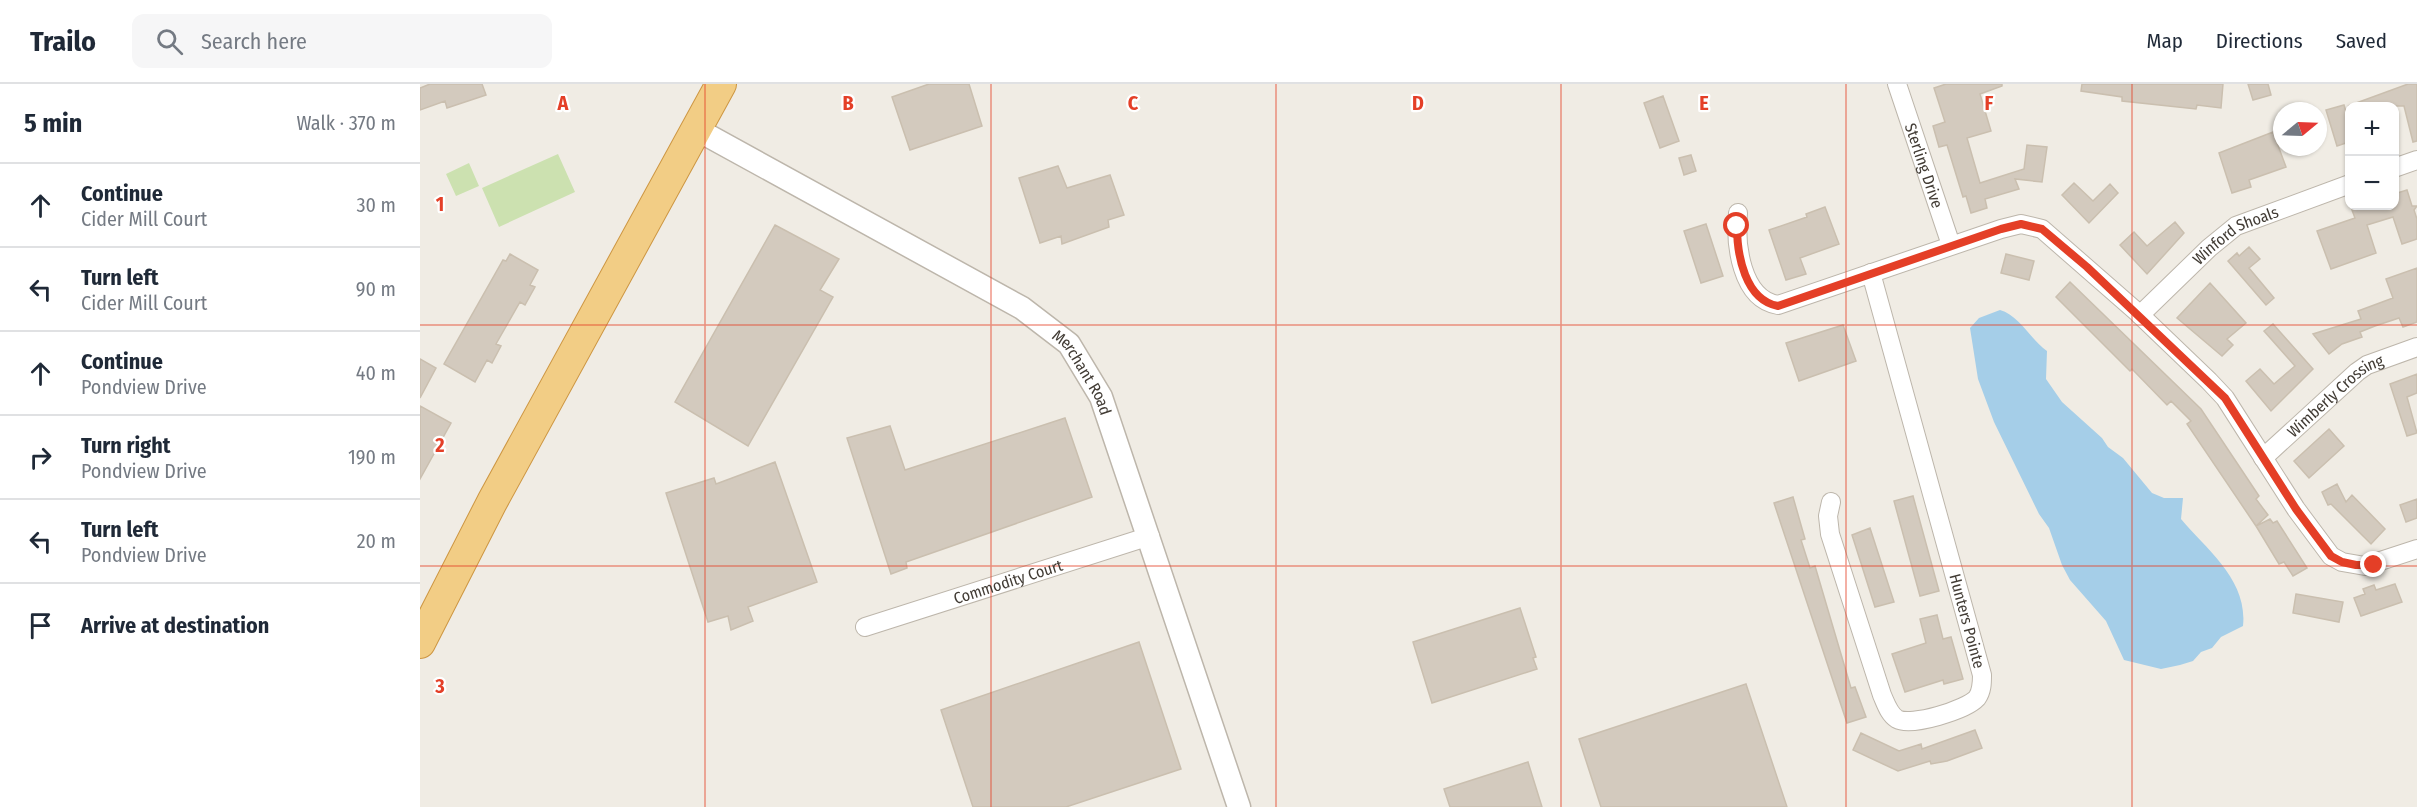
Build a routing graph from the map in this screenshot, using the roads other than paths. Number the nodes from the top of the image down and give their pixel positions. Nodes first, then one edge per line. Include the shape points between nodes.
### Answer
1 (721, 84) edge
2 (1897, 84) edge
3 (696, 129) junction
4 (2417, 160) edge
5 (2399, 166) edge
6 (2345, 185) edge
7 (1738, 213) dead end
8 (1951, 245) junction
9 (1871, 273) junction
10 (2140, 315) junction
11 (2417, 347) edge
12 (2264, 458) junction
13 (1831, 502) dead end
14 (1150, 536) junction
15 (2417, 549) edge
16 (866, 627) dead end
17 (420, 643) edge
18 (1239, 807) edge

1 - 3 highway
2 - 8 street, Sterling Drive
3 - 14 street, Merchant Road via 1022,308 1068,344 1101,397
3 - 17 highway
4 - 5 street
6 - 10 street, Winford Shoals via 2236,226
7 - 9 street via 1737,236 1747,278 1754,292 1769,304 1787,303
8 - 9 street
8 - 10 street via 2021,224 2042,229
9 - 13 street, Hunters Pointe via 1982,675 1978,696 1971,702 1917,722 1907,723 1893,717 1882,695 1830,534
10 - 12 street via 2225,398
11 - 12 street, Wimberly Crossing via 2357,372
12 - 15 street via 2331,556 2365,566
14 - 16 street, Commodity Court
14 - 18 street, Merchant Road

